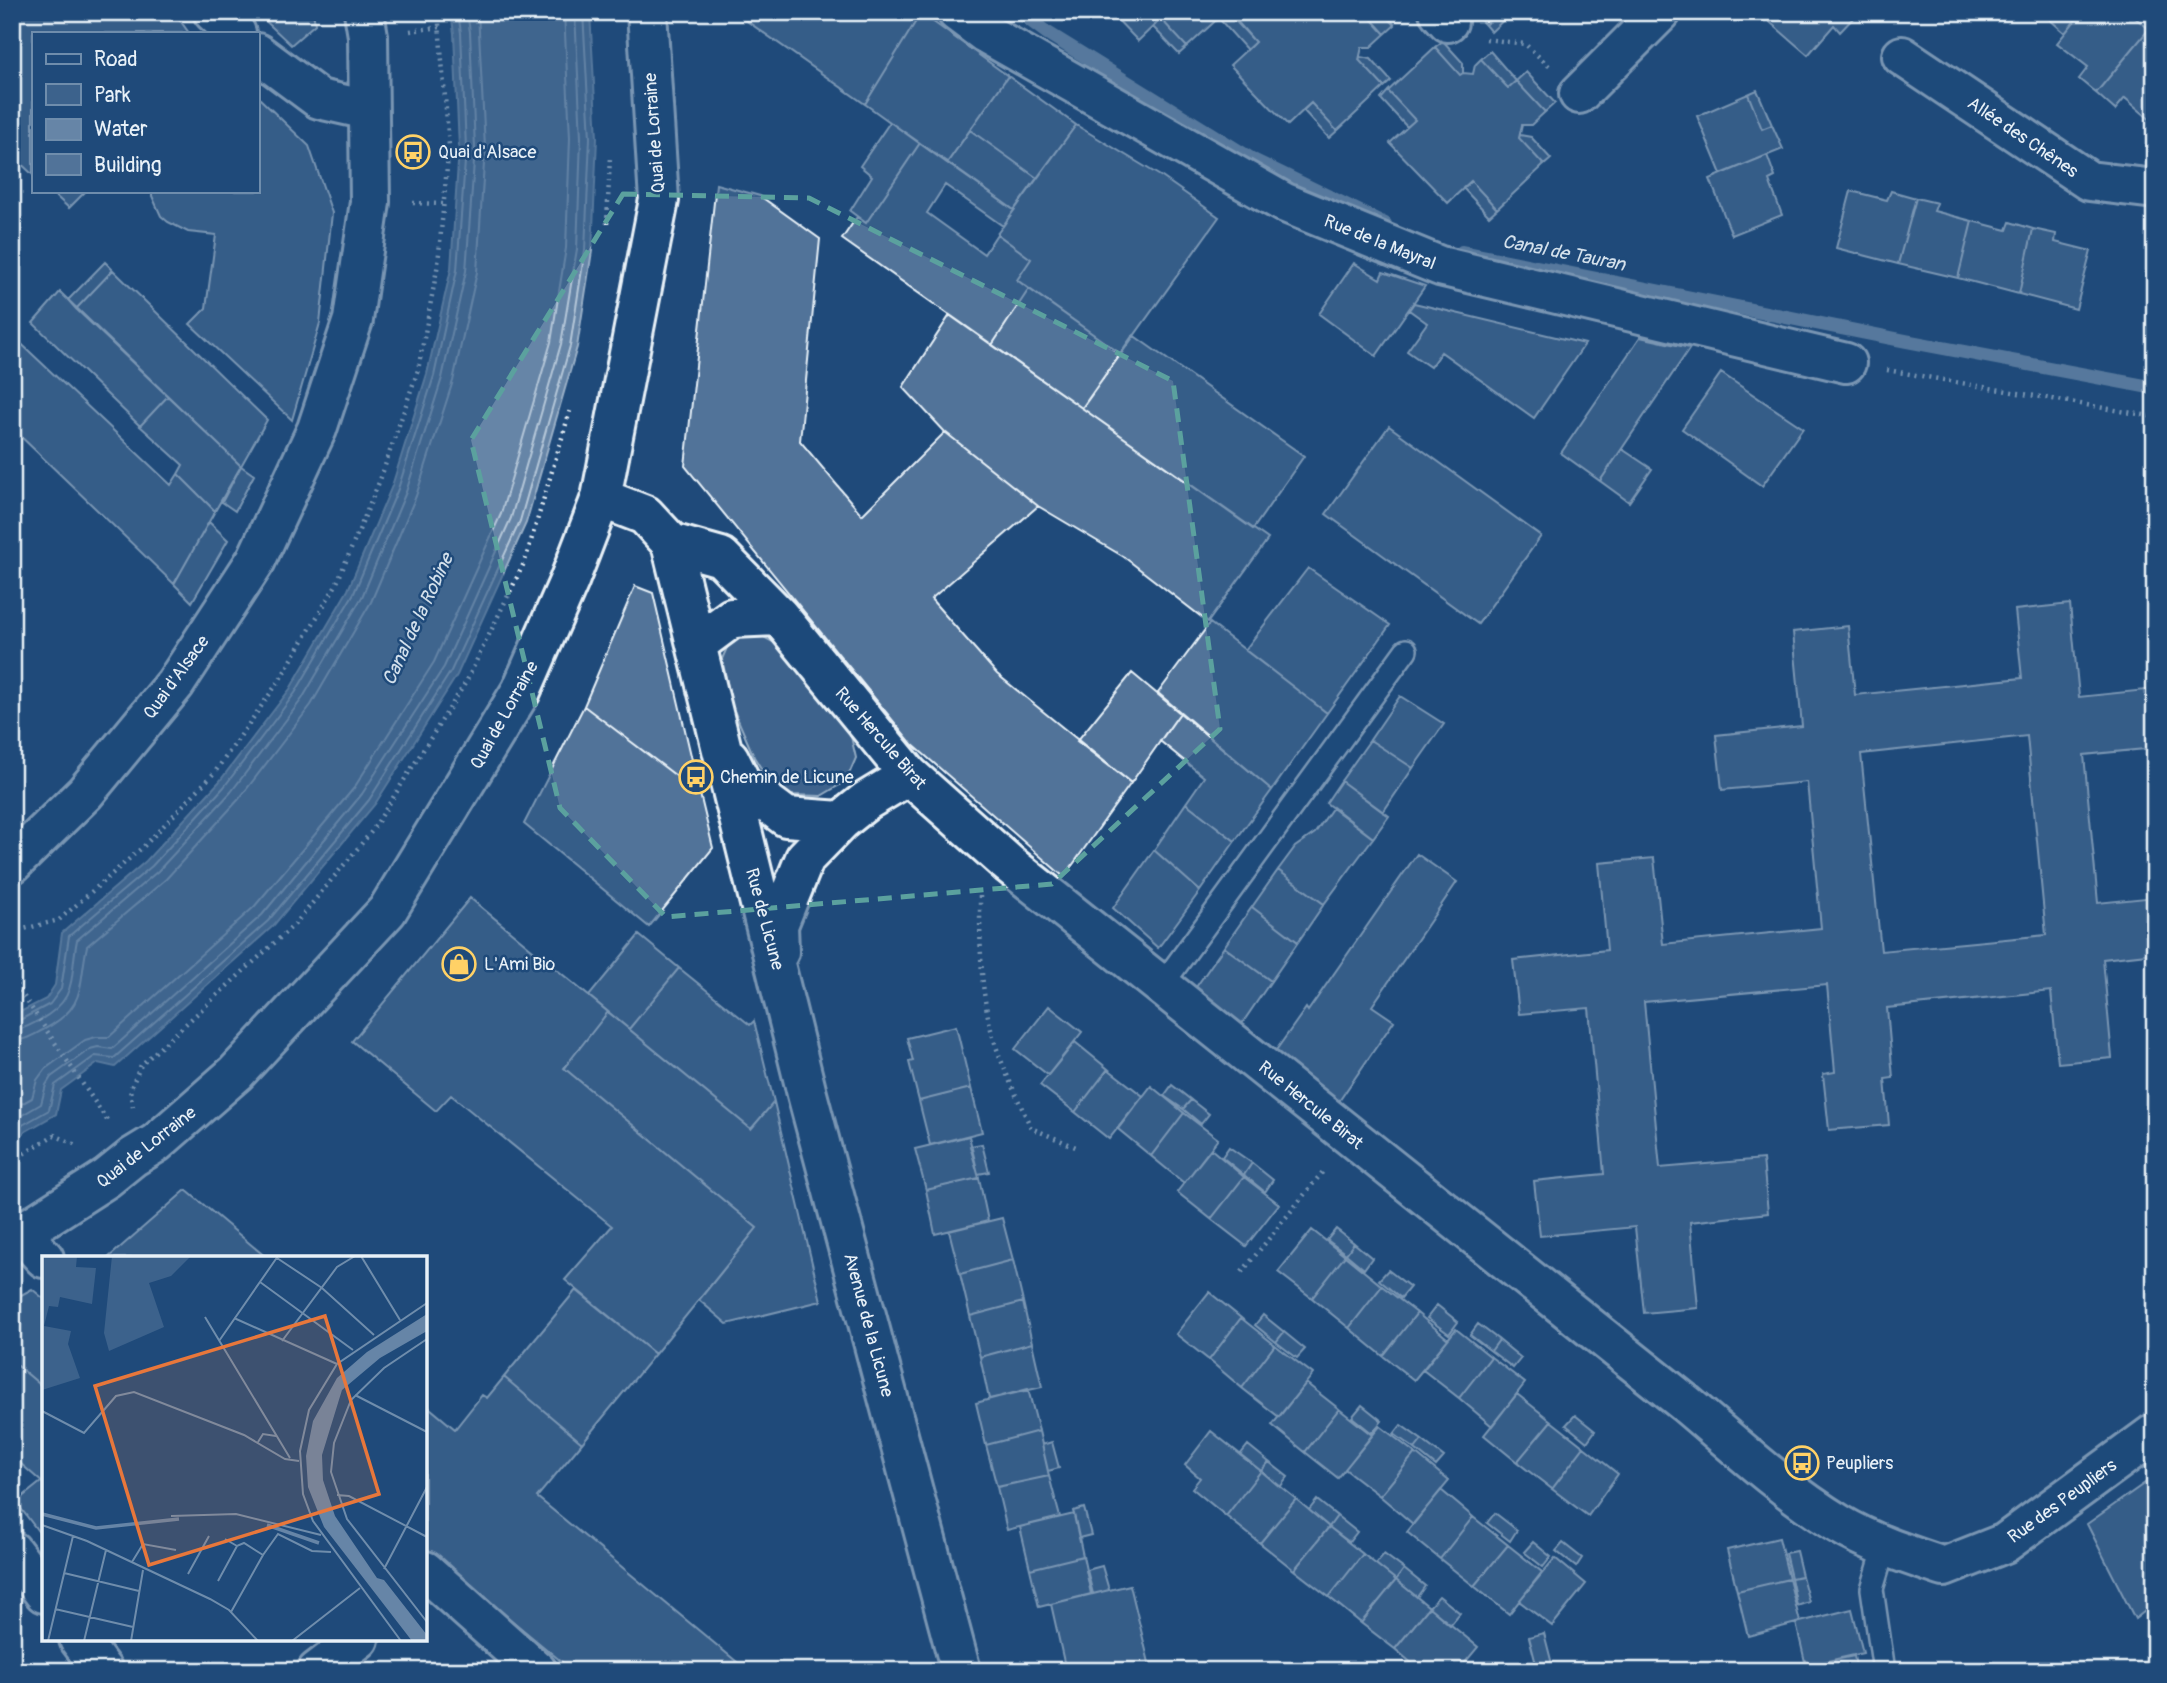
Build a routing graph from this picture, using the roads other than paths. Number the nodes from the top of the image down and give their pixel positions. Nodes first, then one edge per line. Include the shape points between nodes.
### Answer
1 (213, 12) edge
2 (364, 12) edge
3 (647, 12) edge
4 (957, 12) edge
5 (1661, 12) edge
6 (235, 32) edge
7 (259, 54) edge
8 (1902, 57) dead end
9 (1578, 94) road end
10 (368, 110) junction
11 (2155, 189) edge
12 (1846, 363) road end
13 (601, 498) junction
14 (671, 543) junction
15 (779, 616) junction
16 (697, 643) junction
17 (1406, 650) dead end
18 (716, 732) junction
19 (909, 775) junction
20 (841, 821) junction
21 (12, 864) edge
22 (780, 978) junction
23 (1162, 985) junction
24 (26, 1244) edge
25 (2155, 1433) edge
26 (1885, 1546) junction
27 (12, 1551) edge
28 (429, 1580) edge
29 (42, 1589) edge
30 (80, 1641) edge
31 (356, 1641) edge
32 (103, 1671) edge
33 (317, 1671) edge
34 (537, 1671) edge
35 (961, 1671) edge
36 (1884, 1671) edge

1 - 6 street
2 - 10 street, Quai d'Alsace
3 - 13 street, Quai de Lorraine via 659,200
4 - 12 street, Rue de la Mayral via 985,33 1283,202 1440,266
5 - 9 street
7 - 10 street via 319,99
8 - 11 street, Allée des Chênes via 2089,181
10 - 21 street, Quai d'Alsace via 370,202 353,320 317,429 256,560 175,684 85,793
13 - 14 street via 645,515
13 - 24 street, Quai de Lorraine via 521,691 387,911 236,1073 156,1143
14 - 15 street, Rue Hercule Birat via 721,556
14 - 16 street, Rue de Licune
15 - 16 street via 732,618
15 - 19 street, Rue Hercule Birat
16 - 18 street, Rue de Licune
17 - 23 lane
18 - 20 street, Rue de Licune via 742,783 786,817
18 - 22 street, Rue de Licune
19 - 20 street, Rue de Licune
19 - 23 street, Rue Hercule Birat via 1010,865
20 - 22 street, Rue de Licune via 805,858 778,925
22 - 35 street, Avenue de la Licune
23 - 26 street, Rue Hercule Birat via 1780,1484 1840,1524
25 - 26 street, Rue des Peupliers via 2005,1543 1944,1567
26 - 36 lane via 1872,1589
27 - 29 street
28 - 34 street
30 - 32 street
31 - 33 street

